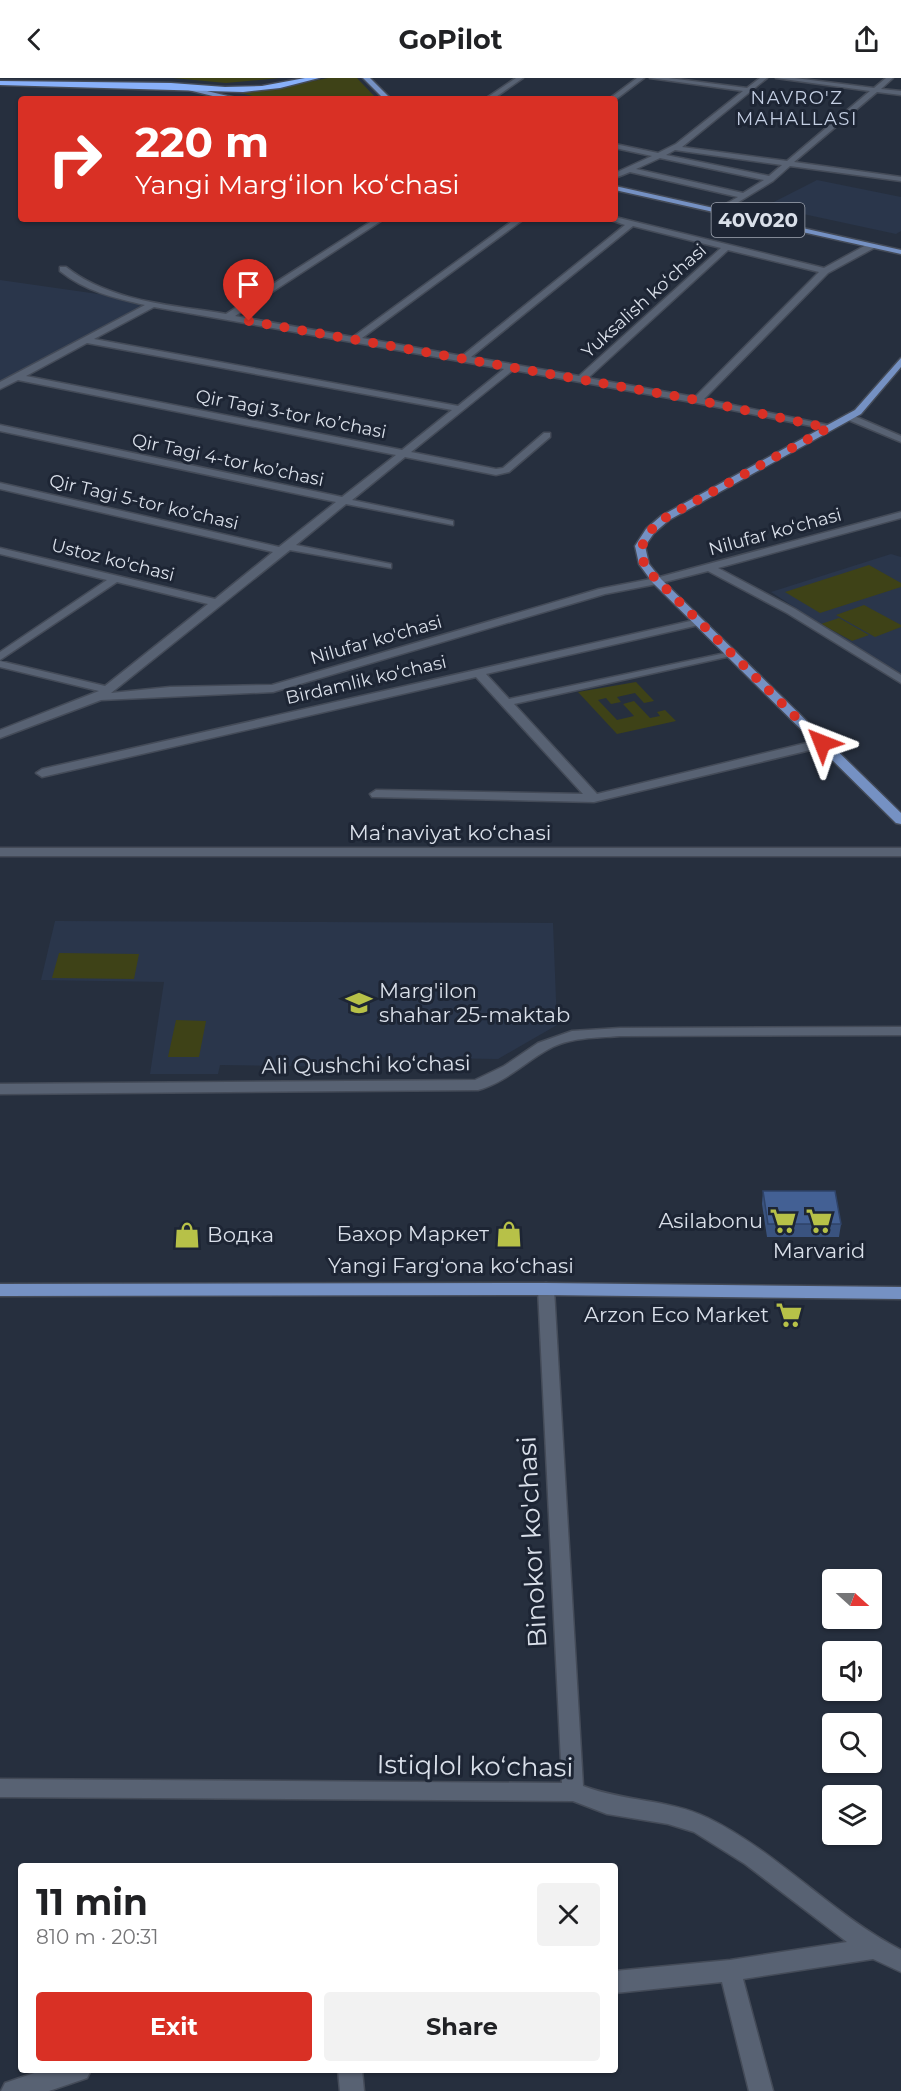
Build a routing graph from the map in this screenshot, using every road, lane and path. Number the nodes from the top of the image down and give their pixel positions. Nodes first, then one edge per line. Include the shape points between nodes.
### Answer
1 (143, 78) edge
2 (315, 78) edge
3 (366, 78) edge
4 (520, 78) edge
5 (641, 78) edge
6 (653, 78) edge
7 (764, 78) edge
8 (778, 78) edge
9 (890, 78) edge
10 (0, 83) edge
11 (182, 87) junction
12 (748, 90) junction
13 (876, 90) junction
14 (901, 93) edge
15 (221, 96) edge
16 (385, 96) edge
17 (493, 96) edge
18 (616, 96) edge
19 (618, 147) edge
20 (674, 148) junction
21 (659, 155) junction
22 (789, 165) junction
23 (618, 167) edge
24 (630, 169) junction
25 (618, 175) edge
26 (770, 179) junction
27 (901, 179) edge
28 (618, 183) edge
29 (618, 189) edge
30 (745, 196) junction
31 (728, 207) junction
32 (618, 220) edge
33 (376, 222) edge
34 (516, 222) edge
35 (632, 223) junction
36 (901, 244) edge
37 (728, 246) junction
38 (871, 246) junction
39 (901, 252) edge
40 (63, 269) dead end
41 (825, 271) junction
42 (153, 304) junction
43 (228, 317) junction
44 (85, 340) junction
45 (354, 340) junction
46 (464, 358) junction
47 (900, 364) edge
48 (512, 367) junction
49 (17, 377) junction
50 (581, 380) junction
51 (0, 386) edge
52 (697, 400) junction
53 (460, 409) junction
54 (849, 417) junction
55 (0, 428) edge
56 (828, 428) junction
57 (547, 435) dead end
58 (901, 439) edge
59 (404, 452) junction
60 (0, 486) edge
61 (343, 501) junction
62 (901, 515) edge
63 (449, 523) dead end
64 (285, 548) junction
65 (6, 552) edge
66 (0, 561) edge
67 (387, 566) dead end
68 (709, 567) junction
69 (115, 579) junction
70 (657, 581) junction
71 (218, 603) junction
72 (699, 621) junction
73 (731, 653) junction
74 (0, 657) edge
75 (0, 664) edge
76 (478, 672) junction
77 (901, 680) edge
78 (104, 693) junction
79 (505, 703) junction
80 (0, 734) edge
81 (822, 743) junction
82 (42, 773) dead end
83 (376, 794) dead end
84 (594, 798) junction
85 (901, 820) edge
86 (0, 852) edge
87 (901, 852) edge
88 (901, 1031) edge
89 (0, 1089) edge
90 (546, 1289) junction
91 (0, 1290) edge
92 (901, 1293) edge
93 (0, 1788) edge
94 (573, 1792) junction
95 (872, 1949) junction
96 (901, 1962) edge
97 (730, 1971) junction
98 (618, 1982) edge
99 (70, 2073) edge
100 (350, 2073) edge
101 (13, 2091) edge
102 (352, 2091) edge
103 (761, 2091) edge

1 - 11 highway
2 - 11 highway via 272,87
3 - 16 main road
4 - 17 street
5 - 18 street
6 - 12 street
7 - 12 street
8 - 13 street
9 - 13 street
10 - 11 highway
11 - 15 main road
12 - 20 street
13 - 14 street
13 - 22 street
19 - 21 street
20 - 21 street
20 - 22 street
21 - 24 street
21 - 26 street
22 - 26 street
22 - 27 street
23 - 24 street
24 - 25 street
24 - 30 street
26 - 30 street
28 - 31 main road, 40V020
29 - 38 main road, 40V020
30 - 31 street
31 - 36 main road, 40V020
32 - 35 street
33 - 43 street
34 - 45 street
35 - 37 street
35 - 46 street
37 - 41 street
37 - 50 street, Yuksalish koʻchasi
38 - 39 main road, 40V020
38 - 41 street
40 - 42 street via 74,279 114,295
41 - 52 street
42 - 43 street
42 - 44 street
43 - 45 street
44 - 49 street
44 - 53 street
45 - 46 street
46 - 48 street
47 - 54 main road via 858,412
48 - 50 street
48 - 53 street
49 - 51 street
49 - 59 street, Qir Tagi 3-tor koʼchasi
50 - 52 street
52 - 56 street
53 - 59 street
54 - 56 main road
54 - 58 street
55 - 61 street, Qir Tagi 4-tor koʼchasi
56 - 70 main road via 656,524 640,546 644,564
57 - 59 street, Qir Tagi 3-tor koʼchasi via 506,471
59 - 61 street
60 - 64 street, Qir Tagi 5-tor koʼchasi
61 - 63 street, Qir Tagi 4-tor koʼchasi
61 - 64 street
62 - 68 street, Nilufar koʻchasi
64 - 67 street, Qir Tagi 5-tor koʼchasi
64 - 71 street
65 - 66 street
65 - 69 street, Ustoz ko'chasi
68 - 70 street, Nilufar koʻchasi
68 - 77 street via 791,611
69 - 71 street, Ustoz ko'chasi
69 - 74 street
70 - 72 main road
70 - 78 street, Nilufar ko'chasi via 603,591 273,688 128,696
71 - 78 street
72 - 73 main road
72 - 76 street, Birdamlik koʻchasi
73 - 79 street
73 - 81 main road
75 - 78 street
76 - 79 street
76 - 82 street, Birdamlik koʻchasi
78 - 80 street
79 - 84 street
81 - 84 street
81 - 85 main road
83 - 84 street
86 - 87 street, Maʻnaviyat koʻchasi
88 - 89 street, Ali Qushchi koʻchasi via 572,1035 543,1046 478,1085
90 - 91 main road, Yangi Fargʻona koʻchasi
90 - 92 main road, Yangi Fargʻona koʻchasi
90 - 94 street, Binokor ko'chasi
93 - 94 street, Istiqlol koʻchasi
94 - 95 street, Istiqlol koʻchasi via 611,1806 673,1815 701,1825 738,1848
95 - 96 street, Istiqlol koʻchasi
95 - 97 street
97 - 98 street
97 - 103 street
99 - 101 street
100 - 102 street

